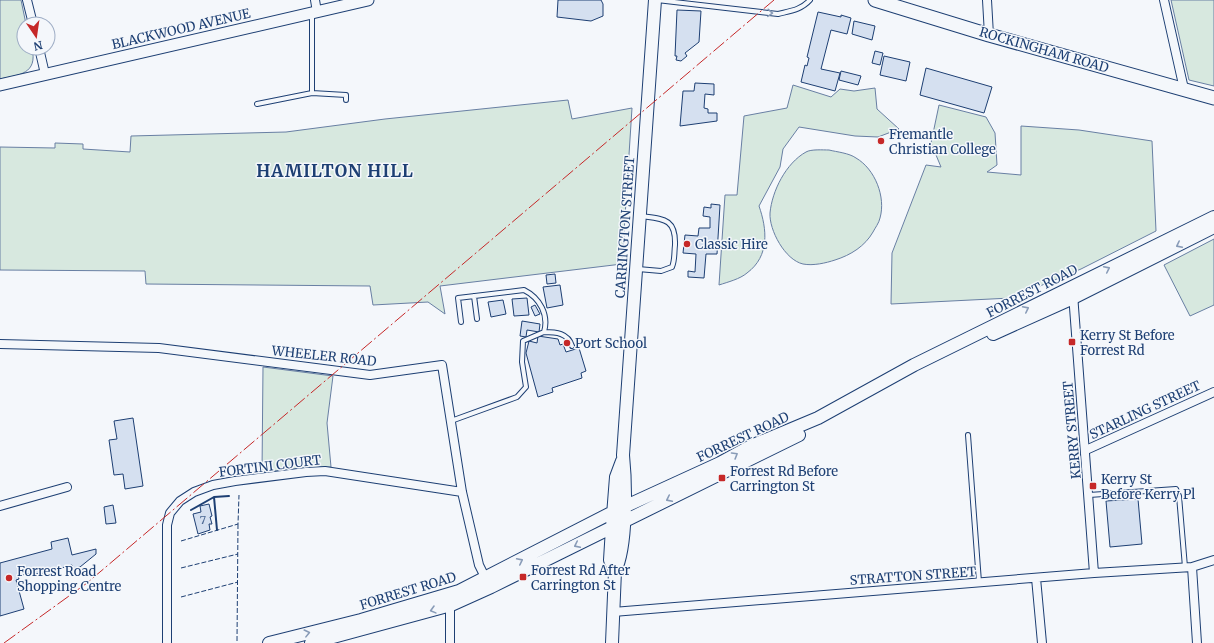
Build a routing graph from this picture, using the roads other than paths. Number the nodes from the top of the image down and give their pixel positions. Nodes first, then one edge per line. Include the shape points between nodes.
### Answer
1 (27, 0) edge
2 (315, 0) edge
3 (368, 0) edge
4 (655, 0) edge
5 (810, 0) edge
6 (875, 0) edge
7 (987, 0) edge
8 (1164, 0) edge
9 (315, 12) junction
10 (31, 16) edge
11 (989, 35) junction
12 (41, 56) edge
13 (45, 74) junction
14 (0, 85) edge
15 (1184, 90) junction
16 (312, 93) junction
17 (1214, 98) edge
18 (346, 100) dead end
19 (257, 104) dead end
20 (640, 216) junction
21 (1214, 217) edge
22 (1214, 227) edge
23 (636, 269) junction
24 (1072, 286) junction
25 (474, 296) junction
26 (1073, 298) junction
27 (477, 320) dead end
28 (461, 322) dead end
29 (544, 332) junction
30 (0, 344) edge
31 (572, 346) dead end
32 (1214, 392) edge
33 (451, 421) junction
34 (968, 436) dead end
35 (1086, 450) junction
36 (67, 487) dead end
37 (462, 492) junction
38 (1089, 494) junction
39 (0, 506) edge
40 (619, 510) junction
41 (623, 522) junction
42 (612, 528) junction
43 (1214, 560) edge
44 (1189, 567) junction
45 (615, 571) junction
46 (1094, 573) junction
47 (1036, 578) junction
48 (979, 582) junction
49 (488, 583) junction
50 (450, 600) junction
51 (613, 612) junction
52 (166, 643) edge
53 (272, 643) edge
54 (311, 643) edge
55 (450, 643) edge
56 (612, 643) edge
57 (1042, 643) edge
58 (1197, 643) edge

1 - 10 street
2 - 9 street
3 - 9 street, BLACKWOOD AVENUE
4 -> 5 lane via 778,14 795,11
4 - 20 main road, CARRINGTON STREET
6 - 11 main road, ROCKINGHAM ROAD
7 - 11 street
8 - 15 street
9 - 13 street, BLACKWOOD AVENUE
9 - 16 lane
11 - 15 main road, ROCKINGHAM ROAD
12 - 13 street
13 - 14 street, BLACKWOOD AVENUE
15 - 17 main road, ROCKINGHAM ROAD
16 - 18 lane via 346,95
16 - 19 lane
20 - 23 main road, CARRINGTON STREET
20 - 23 lane via 663,219 670,223 675,234 674,262 672,267 661,271
24 -> 21 main road, FORREST ROAD
22 -> 26 main road, FORREST ROAD
23 - 40 main road, CARRINGTON STREET via 623,456 616,477
24 - 26 street, KERRY STREET
40 -> 24 main road, FORREST ROAD via 751,446 818,418 914,365
25 - 27 lane
25 - 28 lane via 458,298
25 - 29 lane via 524,290 531,294 546,314
26 - 35 street, KERRY STREET
26 -> 41 main road, FORREST ROAD via 921,368 847,411
29 - 31 lane via 556,332 565,336
29 - 33 lane via 524,341 522,362 526,387 523,392 517,397
30 - 33 street, WHEELER ROAD via 159,348 370,376 442,365
32 - 35 street, STARLING STREET
33 - 37 street, WHEELER ROAD
34 - 48 lane
35 - 38 street, KERRY STREET
36 - 39 street
37 - 49 street, WHEELER ROAD via 479,565
37 - 52 street, FORTINI COURT via 325,471 235,481 194,492 180,501 170,513 167,525
38 - 44 lane via 1176,489
38 - 46 street, KERRY STREET
40 - 41 main road, CARRINGTON STREET
40 - 42 main road, CARRINGTON STREET
49 -> 40 main road, FORREST ROAD
41 - 42 main road, FORREST ROAD
41 - 45 main road, CARRINGTON STREET via 620,561
42 - 45 main road, CARRINGTON STREET via 610,560
42 -> 49 main road, FORREST ROAD
43 - 44 street, STRATTON STREET
44 - 46 street, STRATTON STREET
44 - 58 street
45 - 51 main road, CARRINGTON STREET
46 - 47 street, STRATTON STREET
47 - 48 street, STRATTON STREET
47 - 57 street
48 - 51 street, STRATTON STREET
49 - 50 main road, FORREST ROAD
53 -> 50 main road, FORREST ROAD
50 -> 54 main road, FORREST ROAD
50 - 55 street
51 - 56 main road, CARRINGTON STREET

